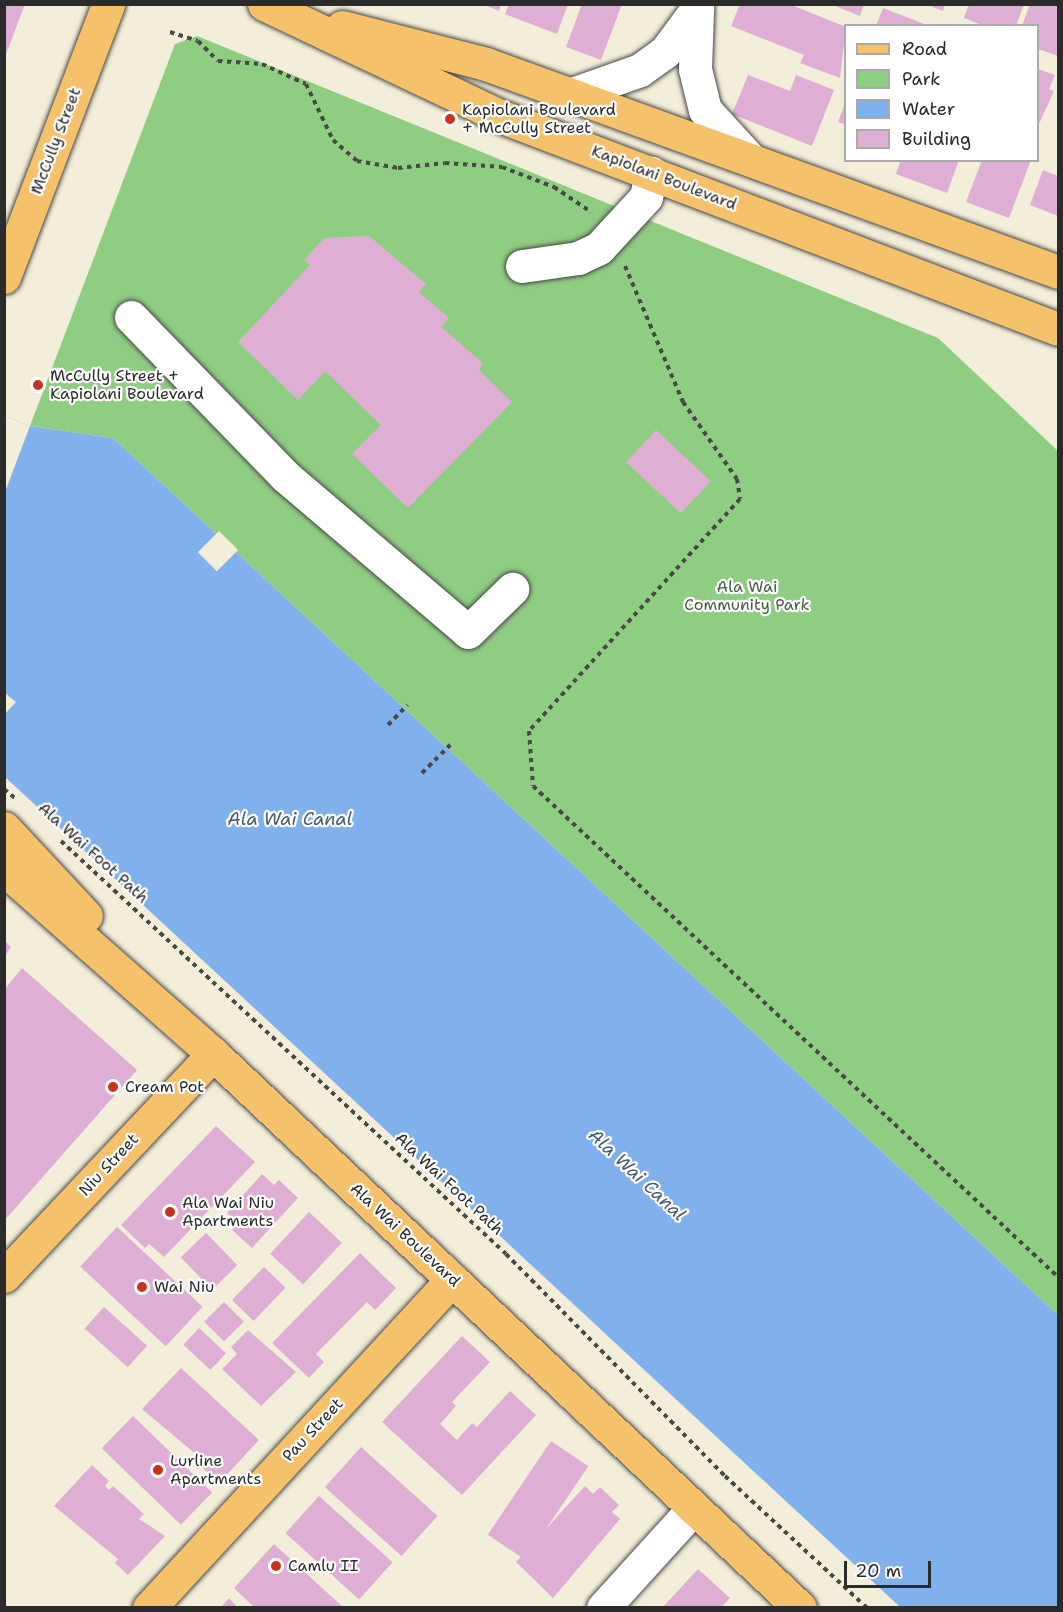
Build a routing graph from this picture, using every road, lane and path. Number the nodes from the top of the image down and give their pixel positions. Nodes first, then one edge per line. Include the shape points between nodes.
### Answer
1 (108, 4) edge
2 (270, 7) edge
3 (698, 8) edge
4 (170, 32) dead end
5 (572, 94) junction
6 (749, 158) junction
7 (651, 173) junction
8 (610, 236) junction
9 (522, 266) dead end
10 (1059, 272) edge
11 (4, 277) edge
12 (131, 317) dead end
13 (1059, 329) edge
14 (512, 589) dead end
15 (407, 705) dead end
16 (388, 725) dead end
17 (450, 745) dead end
18 (422, 773) dead end
19 (4, 789) edge
20 (13, 817) edge
21 (57, 837) dead end
22 (4, 869) edge
23 (213, 1054) junction
24 (4, 1276) edge
25 (1059, 1277) edge
26 (452, 1280) junction
27 (693, 1510) junction
28 (149, 1608) edge
29 (603, 1608) edge
30 (800, 1608) edge
31 (867, 1608) edge

1 - 11 main road, McCully Street
2 - 5 main road, Kapiolani Boulevard via 486,64
2 - 7 main road, Kapiolani Boulevard via 428,87
3 - 5 street via 665,52 640,70
3 - 6 street via 695,69 705,110
4 - 8 path via 198,41 218,61 262,64 306,84 333,140 357,161 398,168 473,163 528,175 578,201 599,218
5 - 6 main road, Kapiolani Boulevard
6 - 10 main road, Kapiolani Boulevard
7 - 8 street via 646,197
7 - 13 main road, Kapiolani Boulevard
8 - 9 street via 578,258
8 - 25 path via 683,402 737,479 740,499 529,731 533,786
12 - 14 street via 285,476 468,632
15 - 16 path
17 - 18 path
19 - 20 path, Ala Wai Foot Path
20 - 23 main road
21 - 31 path, Ala Wai Foot Path via 506,1254 725,1476
22 - 23 main road, Ala Wai Boulevard
23 - 24 main road, Niu Street
23 - 26 main road, Ala Wai Boulevard
26 - 27 main road, Ala Wai Boulevard
26 - 28 main road, Pau Street
27 - 29 street
27 - 30 main road, Ala Wai Boulevard

